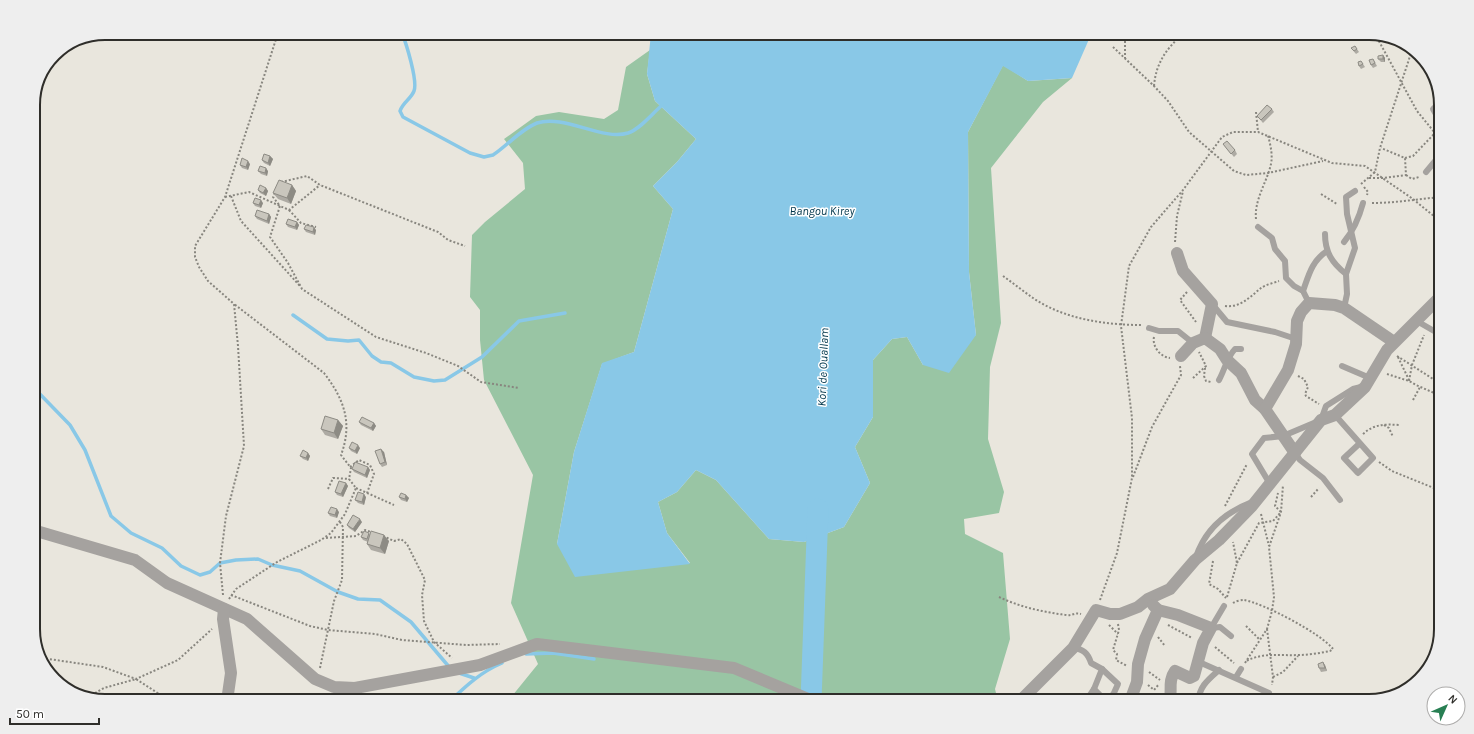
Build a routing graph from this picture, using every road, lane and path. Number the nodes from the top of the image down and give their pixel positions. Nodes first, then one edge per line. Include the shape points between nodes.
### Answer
1 (276, 40) edge
2 (1125, 40) edge
3 (1176, 40) edge
4 (1379, 41) edge
5 (1113, 47) dead end
6 (1410, 55) edge
7 (1125, 58) junction
8 (1401, 81) junction
9 (1154, 86) junction
10 (1256, 112) dead end
11 (1434, 131) edge
12 (1258, 132) dead end
13 (1268, 135) dead end
14 (1434, 135) edge
15 (1380, 148) junction
16 (1405, 158) junction
17 (1324, 160) dead end
18 (1434, 162) edge
19 (1426, 172) joint
20 (1268, 173) junction
21 (1406, 175) junction
22 (1368, 178) junction
23 (1361, 184) junction
24 (320, 185) junction
25 (278, 187) edge
26 (1183, 190) dead end
27 (1355, 191) joint
28 (276, 192) edge
29 (1321, 194) dead end
30 (231, 196) junction
31 (225, 197) junction
32 (1434, 198) edge
33 (1362, 203) junction
34 (280, 206) junction
35 (1347, 209) junction
36 (289, 210) junction
37 (316, 227) dead end
38 (1258, 227) joint
39 (1352, 232) junction
40 (1325, 234) dead end
41 (1344, 242) dead end
42 (465, 246) dead end
43 (1327, 251) junction
44 (1177, 253) joint
45 (1346, 274) junction
46 (1003, 276) dead end
47 (1286, 278) junction
48 (1194, 284) junction
49 (302, 289) junction
50 (1303, 291) junction
51 (1309, 303) junction
52 (1434, 303) edge
53 (234, 304) junction
54 (1212, 304) junction
55 (1344, 308) junction
56 (1415, 320) junction
57 (1149, 328) joint
58 (1428, 329) junction
59 (1159, 331) junction
60 (1434, 332) edge
61 (1205, 338) junction
62 (1296, 339) junction
63 (1193, 342) junction
64 (1391, 346) junction
65 (1241, 349) dead end
66 (1181, 356) junction
67 (1398, 356) junction
68 (1227, 360) junction
69 (1412, 365) junction
70 (1342, 366) dead end
71 (1205, 368) junction
72 (1288, 370) junction
73 (1193, 378) dead end
74 (1370, 378) junction
75 (1434, 379) edge
76 (1219, 380) joint
77 (1409, 381) junction
78 (1420, 387) junction
79 (519, 388) dead end
80 (1434, 393) edge
81 (1413, 400) dead end
82 (1326, 406) junction
83 (1265, 409) junction
84 (1334, 416) junction
85 (1321, 420) junction
86 (1384, 424) junction
87 (1399, 425) dead end
88 (1283, 436) junction
89 (1393, 437) dead end
90 (1358, 442) junction
91 (1295, 453) junction
92 (1252, 454) junction
93 (1373, 458) junction
94 (350, 467) junction
95 (1132, 478) dead end
96 (349, 479) junction
97 (1326, 481) junction
98 (1270, 484) junction
99 (328, 488) dead end
100 (356, 488) junction
101 (1434, 488) edge
102 (367, 493) junction
103 (1311, 497) dead end
104 (1257, 500) junction
105 (1340, 500) dead end
106 (394, 505) dead end
107 (1281, 512) junction
108 (340, 521) junction
109 (1263, 522) junction
110 (1215, 525) junction
111 (1231, 528) junction
112 (40, 532) edge
113 (343, 537) junction
114 (325, 538) junction
115 (1269, 547) junction
116 (1214, 558) dead end
117 (1195, 560) junction
118 (1237, 563) junction
119 (231, 595) junction
120 (999, 597) dead end
121 (1227, 598) junction
122 (1148, 599) junction
123 (1224, 606) junction
124 (1158, 610) junction
125 (1272, 611) junction
126 (224, 614) junction
127 (1120, 614) junction
128 (1092, 617) junction
129 (1108, 625) dead end
130 (1246, 626) dead end
131 (1211, 628) junction
132 (1267, 629) junction
133 (328, 630) junction
134 (1118, 634) junction
135 (1231, 636) dead end
136 (1260, 640) junction
137 (434, 642) junction
138 (506, 644) dead end
139 (1073, 648) junction
140 (1270, 654) junction
141 (1298, 655) junction
142 (47, 659) edge
143 (1199, 662) junction
144 (1246, 662) junction
145 (464, 669) junction
146 (1102, 669) junction
147 (1241, 669) joint
148 (1219, 670) junction
149 (1138, 675) junction
150 (1236, 677) junction
151 (1273, 677) junction
152 (136, 679) junction
153 (1170, 680) junction
154 (318, 681) junction
155 (1094, 689) junction
156 (95, 693) edge
157 (1269, 693) joint
158 (159, 694) edge
159 (228, 694) edge
160 (796, 694) edge
161 (1027, 694) edge
162 (1091, 694) edge
163 (1099, 694) edge
164 (1113, 694) edge
165 (1132, 694) edge
166 (1170, 694) edge
167 (1200, 694) edge

1 - 31 path
2 - 7 path
3 - 9 path via 1160,61
4 - 8 path
5 - 7 path
6 - 8 path
7 - 9 path
8 - 11 path via 1417,111
8 - 15 path
9 - 20 path via 1168,101 1189,132 1234,171 1246,175
10 - 12 path
13 - 20 path via 1272,156
14 - 16 path via 1413,156
15 - 16 path
15 - 22 path via 1375,172
16 - 21 path
17 - 20 path
18 - 19 lane
19 - 21 path via 1412,179
20 - 38 path via 1256,206
21 - 22 path
22 - 23 path
23 - 27 path
23 - 33 path via 1368,192
24 - 25 path via 303,176 280,182
24 - 36 path
24 - 42 path via 438,232 448,240
26 - 44 path via 1175,232
27 - 35 lane via 1346,197
28 - 34 path via 273,197
29 - 35 path
30 - 31 path
30 - 34 path via 249,192
30 - 49 path via 241,221
31 - 53 path via 195,246 195,257 208,281
32 - 33 path via 1393,203
33 - 39 lane
34 - 36 path
34 - 49 path via 270,237
35 - 39 lane
36 - 37 path via 301,222
38 - 47 lane via 1272,238 1275,249 1285,261
39 - 41 lane
39 - 45 lane via 1355,248
40 - 43 lane
43 - 45 lane via 1335,265
43 - 50 lane via 1312,265
44 - 48 street via 1183,271
45 - 55 lane via 1347,294
46 - 57 path via 1039,302 1075,317 1093,322 1142,325
47 - 50 lane
47 - 54 path via 1261,287 1254,295 1233,307
48 - 54 street
48 - 61 path via 1180,300
49 - 79 path via 376,338 458,366 480,382
50 - 51 lane
51 - 55 street via 1335,304
51 - 62 street via 1297,321
52 - 56 street
53 - 94 path via 324,373 331,382 343,406 347,427 341,455
53 - 126 path via 244,446 226,516 220,563
54 - 61 street
54 - 62 lane via 1227,322
55 - 64 street
56 - 58 lane
56 - 64 street
57 - 59 lane
58 - 60 lane
58 - 69 path
59 - 63 lane via 1178,331
59 - 66 path via 1153,342 1160,353 1170,358 1176,354
61 - 63 street
61 - 68 street via 1220,349
62 - 72 street
63 - 66 street
63 - 71 path via 1206,364
64 - 67 path
64 - 74 street
65 - 68 lane via 1235,348
66 - 95 path via 1181,375 1152,427
67 - 69 path
67 - 77 path
68 - 76 lane
68 - 83 street via 1241,373 1255,400
69 - 75 path
69 - 77 path
70 - 74 lane
71 - 73 path
71 - 76 path via 1206,381 1209,383
72 - 82 path via 1304,379 1308,387 1305,394 1309,399
72 - 83 street
74 - 77 path
74 - 82 lane
74 - 84 street
77 - 78 path
78 - 80 path
78 - 81 path
82 - 85 lane
83 - 88 street
84 - 85 street
84 - 90 lane
85 - 88 lane
85 - 91 street
86 - 87 path
86 - 89 path
86 - 90 path via 1370,428
88 - 91 street
88 - 92 lane via 1264,438
90 - 93 lane
90 - 93 lane via 1344,458 1358,473
91 - 97 lane
91 - 98 street
92 - 98 lane
92 - 110 path
93 - 101 path via 1392,471
94 - 96 path
94 - 102 path via 360,460 370,465 374,474
96 - 99 path via 333,478
96 - 100 path
97 - 103 path
97 - 105 lane
98 - 104 street
100 - 102 path
100 - 108 path
102 - 106 path
104 - 109 path
104 - 110 lane via 1228,513
104 - 111 street
107 - 107 path via 1284,488 1282,480 1275,506
107 - 109 path via 1273,521
107 - 115 path
108 - 113 path
108 - 114 path
109 - 115 path
109 - 118 path via 1259,523
110 - 117 lane via 1198,550
111 - 117 street
111 - 118 path
112 - 126 street via 135,560 167,583
113 - 114 path
113 - 133 path via 342,580
113 - 137 path via 356,536 366,530 394,541 401,539 407,544 425,580 422,595 424,621
114 - 119 path via 277,562
115 - 125 path via 1274,597
116 - 121 path via 1209,584
117 - 122 street via 1170,589
118 - 121 path
119 - 126 path
119 - 133 path via 310,626
120 - 128 path via 1034,610 1069,616 1076,612
121 - 123 path
122 - 124 street
122 - 127 street via 1138,607
123 - 125 path via 1243,600
123 - 131 lane
124 - 131 street
124 - 149 street via 1145,639 1138,664
125 - 132 path
125 - 141 path via 1301,625 1333,649
126 - 152 path via 178,660
126 - 154 street via 247,618
126 - 159 street via 231,673
127 - 128 street via 1096,610
127 - 134 path
128 - 139 street
129 - 134 path
130 - 136 path
131 - 135 lane via 1220,627
131 - 143 street via 1203,643
132 - 136 path
132 - 140 path
133 - 137 path
133 - 154 path
134 - 149 path via 1113,650 1117,654 1116,660
136 - 144 path
137 - 138 path via 466,645
137 - 145 path
139 - 146 lane via 1082,649 1092,663
139 - 161 street
140 - 141 path
140 - 144 path
140 - 151 path
141 - 151 path via 1283,672
142 - 152 path via 103,667
143 - 148 lane
143 - 153 street via 1194,676 1190,678 1175,671
144 - 147 path
145 - 154 street via 354,688 334,687
145 - 160 street via 537,644 734,668
146 - 155 lane
146 - 164 lane via 1118,684
147 - 150 lane
148 - 150 lane
148 - 167 lane via 1207,681
149 - 153 path via 1154,690 1161,681
149 - 165 street
150 - 157 lane
151 - 157 path
152 - 156 path
152 - 158 path
153 - 166 street
155 - 162 lane
155 - 163 lane

